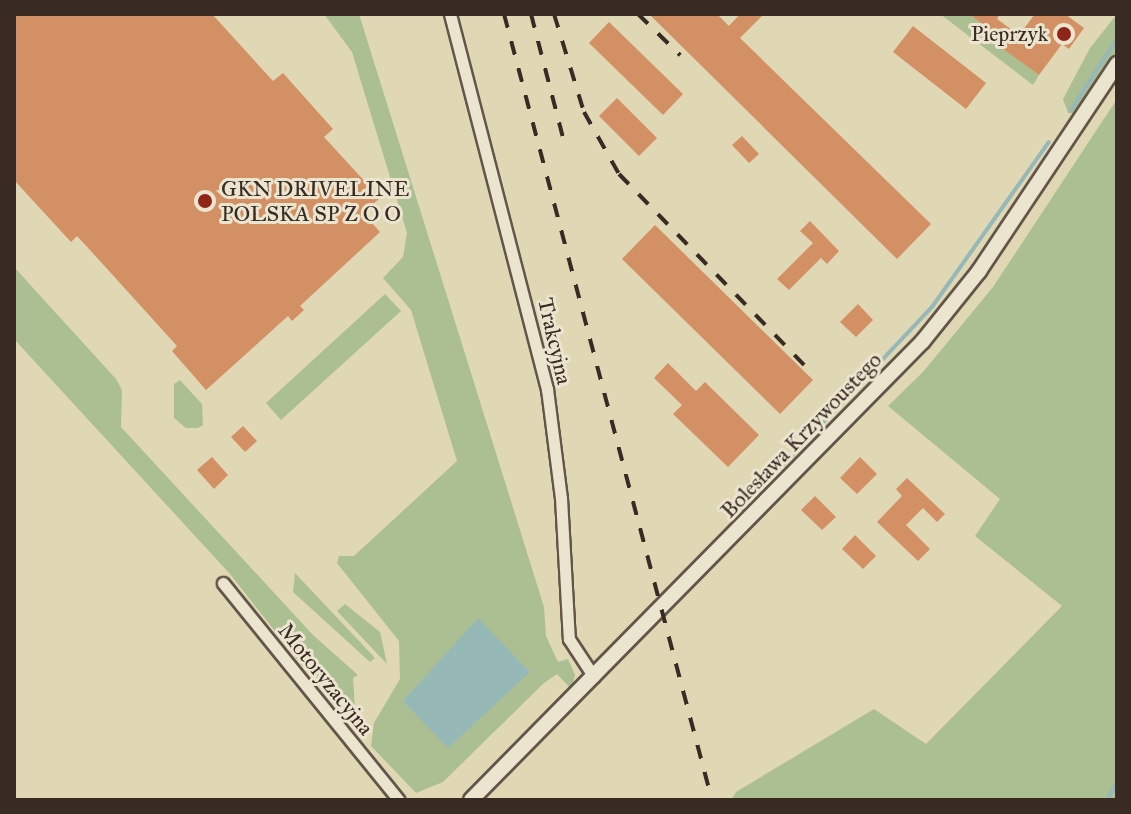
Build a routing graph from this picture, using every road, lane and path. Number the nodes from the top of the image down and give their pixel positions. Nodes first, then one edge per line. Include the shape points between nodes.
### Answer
1 (450, 14) edge
2 (1117, 64) edge
3 (223, 583) dead end
4 (594, 677) junction
5 (399, 800) edge
6 (471, 800) edge

1 - 4 street, Trakcyjna via 547,389 561,498 569,639
2 - 4 street, Bolesława Krzywoustego via 953,306
3 - 5 street, Motoryzacyjna
4 - 6 street, Bolesława Krzywoustego

